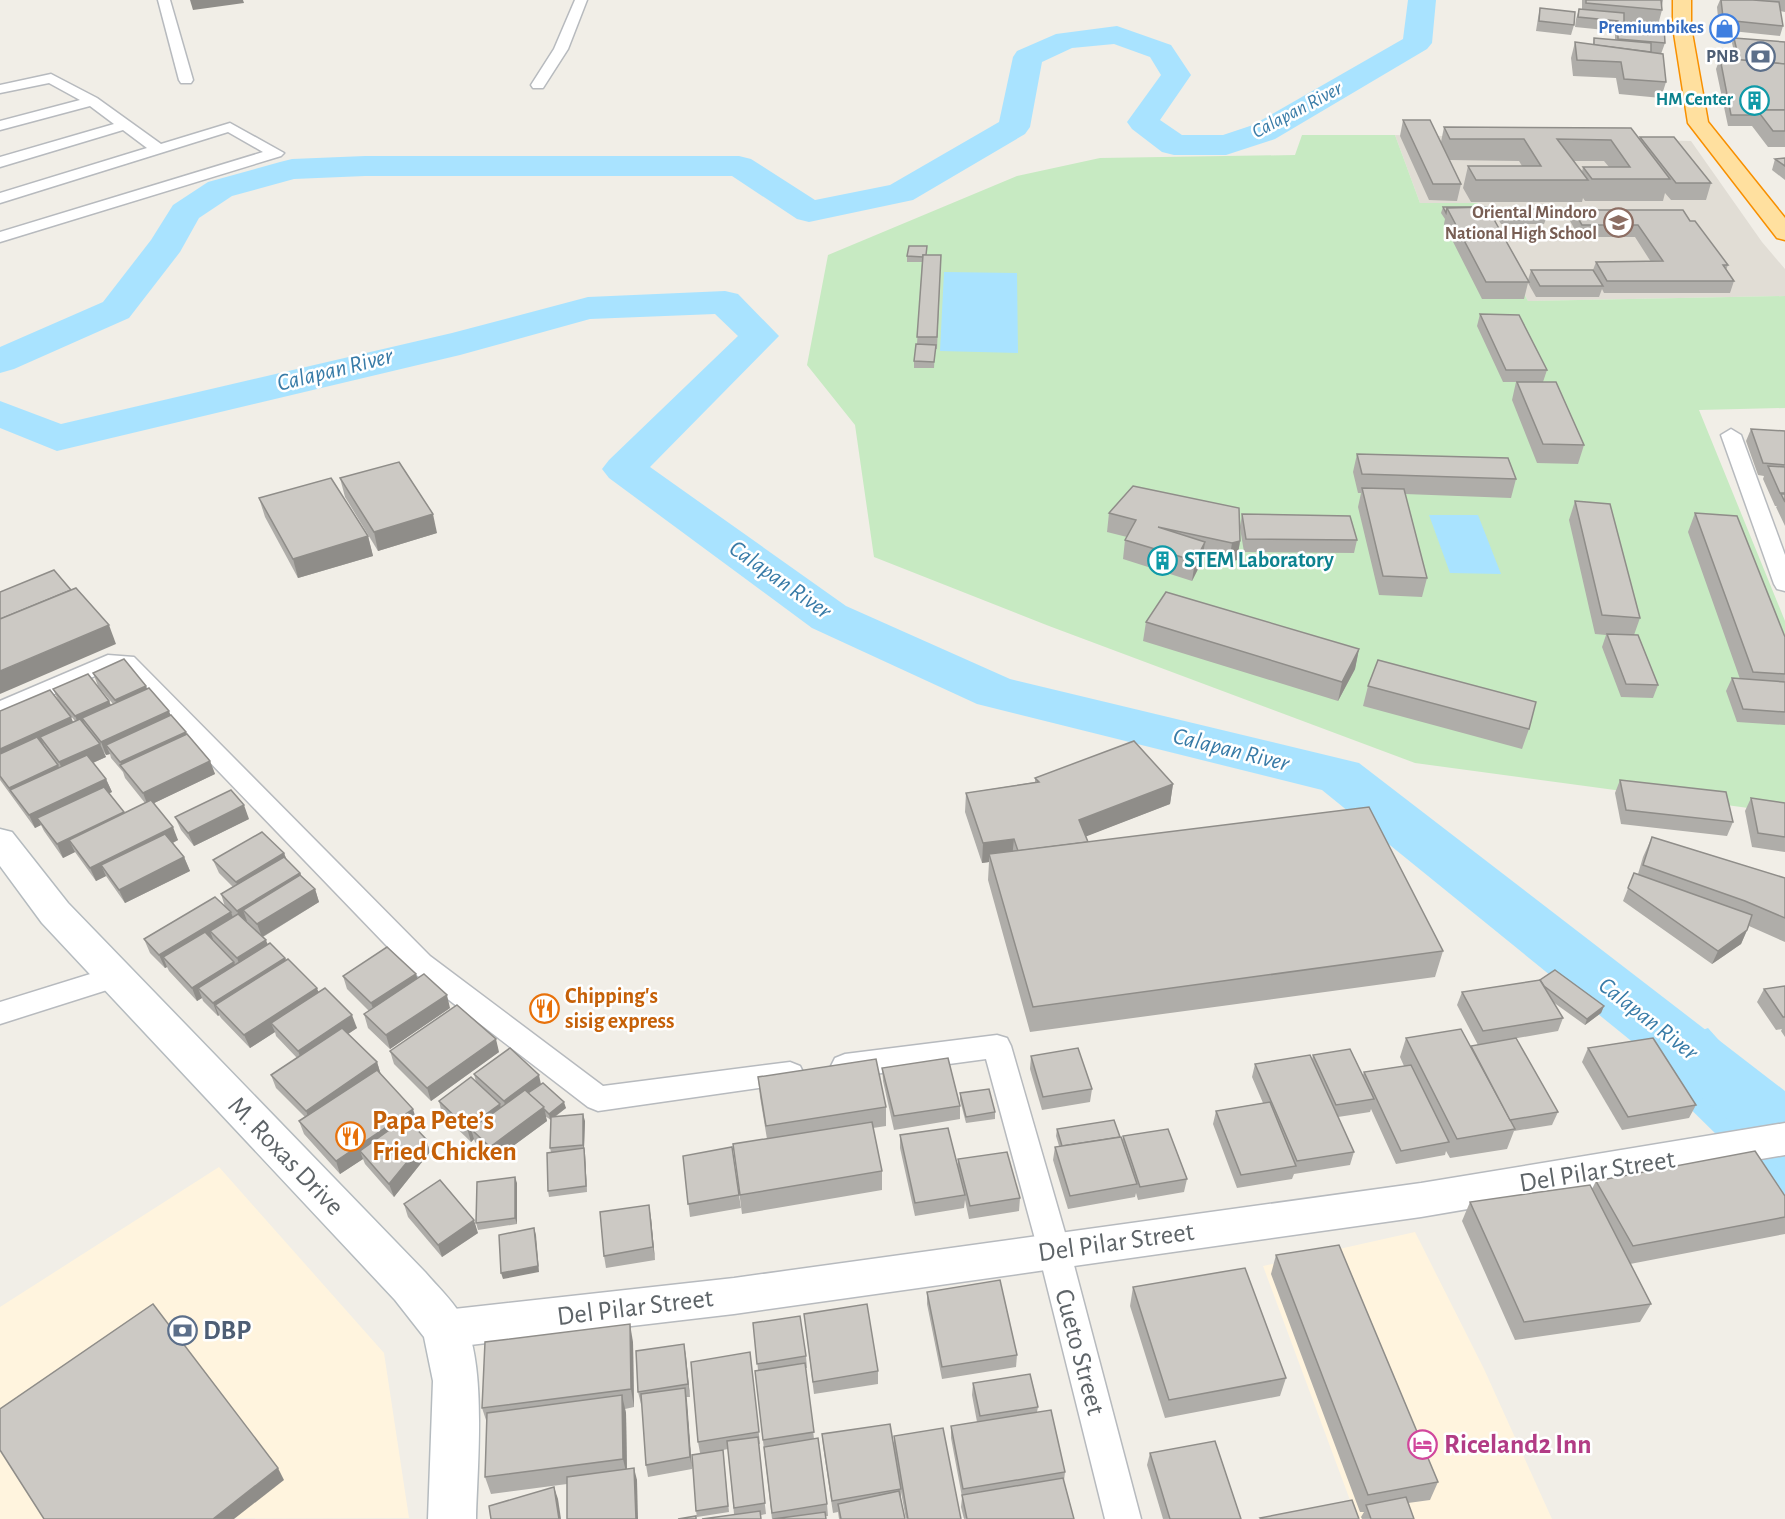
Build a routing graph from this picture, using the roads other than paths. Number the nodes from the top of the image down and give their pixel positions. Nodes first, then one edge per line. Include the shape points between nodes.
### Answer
1 (164, 0) edge
2 (581, 0) edge
3 (1682, 0) edge
4 (186, 80) dead end
5 (538, 85) dead end
6 (0, 88) edge
7 (92, 101) junction
8 (125, 125) junction
9 (0, 126) edge
10 (157, 148) junction
11 (0, 162) edge
12 (0, 198) edge
13 (1785, 233) edge
14 (0, 237) edge
15 (1731, 435) dead end
16 (1779, 554) edge
17 (1785, 584) edge
18 (0, 710) edge
19 (0, 841) edge
20 (116, 977) junction
21 (0, 1013) edge
22 (1785, 1139) edge
23 (1054, 1250) junction
24 (445, 1329) junction
25 (452, 1519) edge
26 (1123, 1519) edge

1 - 4 street
2 - 5 street via 561,49
3 - 13 highway via 1682,27 1698,123
6 - 7 street via 51,78
7 - 8 street
7 - 9 street
8 - 10 street
8 - 11 street
10 - 12 street
10 - 14 street via 230,128 276,153
15 - 16 street
16 - 17 street
18 - 23 street, Cueto Street via 108,663 126,662 420,963 598,1099 997,1046
19 - 20 main road, M. Roxas Drive via 55,913
20 - 21 street
20 - 24 main road, M. Roxas Drive via 410,1286
22 - 23 street, Del Pilar Street via 1421,1200
23 - 24 street, Del Pilar Street via 734,1296
23 - 26 street, Cueto Street
24 - 25 main road, M. Roxas Drive via 456,1381

